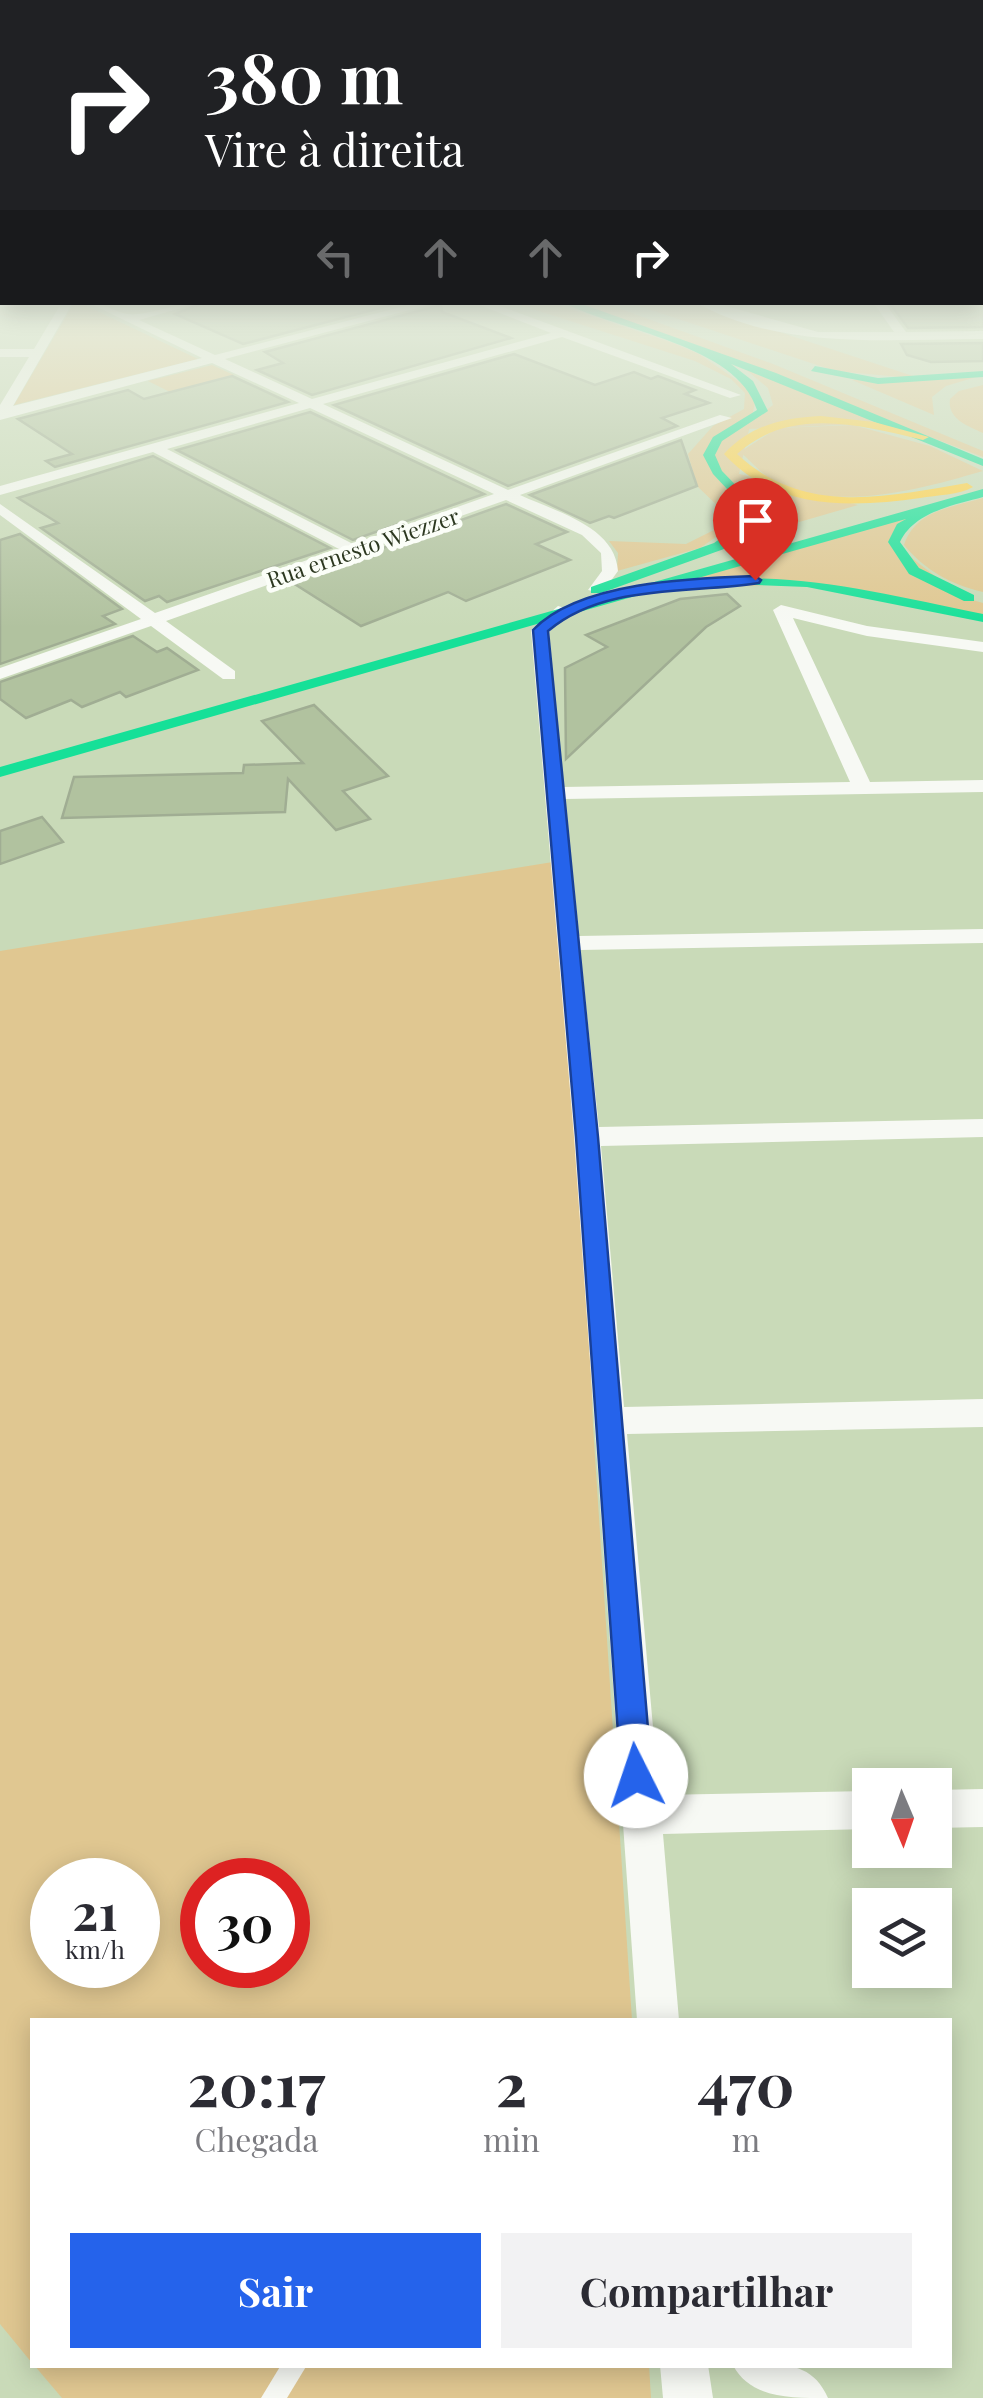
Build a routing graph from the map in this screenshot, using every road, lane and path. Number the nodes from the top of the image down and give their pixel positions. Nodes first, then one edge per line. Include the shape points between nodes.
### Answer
1 (36, 405) edge
2 (308, 405) edge
3 (313, 405) edge
4 (342, 405) edge
5 (762, 405) edge
6 (846, 405) edge
7 (895, 405) edge
8 (1, 414) edge
9 (725, 418) dead end
10 (378, 421) junction
11 (360, 427) junction
12 (923, 436) junction
13 (983, 443) edge
14 (153, 448) junction
15 (445, 452) junction
16 (427, 458) junction
17 (979, 482) edge
18 (528, 490) junction
19 (0, 491) edge
20 (510, 496) junction
21 (934, 507) junction
22 (0, 508) edge
23 (587, 532) junction
24 (354, 551) junction
25 (605, 593) junction
26 (983, 602) edge
27 (564, 610) junction
28 (983, 618) edge
29 (154, 621) junction
30 (983, 647) edge
31 (322, 668) junction
32 (0, 674) edge
33 (229, 676) junction
34 (198, 702) junction
35 (0, 758) edge
36 (0, 772) edge
37 (983, 786) edge
38 (863, 788) junction
39 (552, 792) junction
40 (983, 936) edge
41 (570, 943) junction
42 (983, 1128) edge
43 (587, 1137) junction
44 (983, 1413) edge
45 (610, 1421) junction
46 (983, 1808) edge
47 (952, 1809) edge
48 (852, 1810) edge
49 (639, 1816) junction
50 (658, 2018) edge
51 (293, 2368) edge
52 (684, 2368) edge
53 (761, 2368) edge
54 (274, 2398) edge
55 (688, 2398) edge
56 (803, 2398) edge

1 - 8 street
2 - 14 street
3 - 11 street
4 - 10 street
5 - 25 main road via 763,411 716,439 708,456 747,503 748,525 719,546
6 - 12 main road
7 - 13 main road
9 - 18 street, Rua ernesto Wiezzer
10 - 11 street
10 - 15 street
11 - 16 street
12 - 17 main road
12 - 17 main road via 815,420 762,428 738,441 730,454 760,483 819,498 910,497
14 - 19 street
14 - 24 street
15 - 16 street
15 - 18 street
16 - 20 street
17 - 21 main road
17 - 25 main road
18 - 20 street, Rua ernesto Wiezzer
18 - 23 street via 605,525
20 - 23 street
20 - 24 street, Rua ernesto Wiezzer
21 - 25 main road
21 - 26 main road via 900,527 897,551 937,586
22 - 29 street
23 - 25 street via 609,552
24 - 29 street, Rua ernesto Wiezzer
25 - 27 main road
25 - 28 main road via 773,581
25 - 31 main road
27 - 36 main road
27 - 39 street via 540,630
29 - 32 street, Rua ernesto Wiezzer
29 - 33 street
30 - 38 street via 867,632 782,610
31 - 33 main road
31 - 34 main road
33 - 34 main road
34 - 35 main road
37 - 38 street
38 - 39 street
39 - 41 street
40 - 41 street
41 - 43 street
42 - 43 street
43 - 45 street
44 - 45 street
45 - 49 street
46 - 47 street
48 - 49 street
49 - 50 street
51 - 54 lane
52 - 55 street
53 - 56 street

